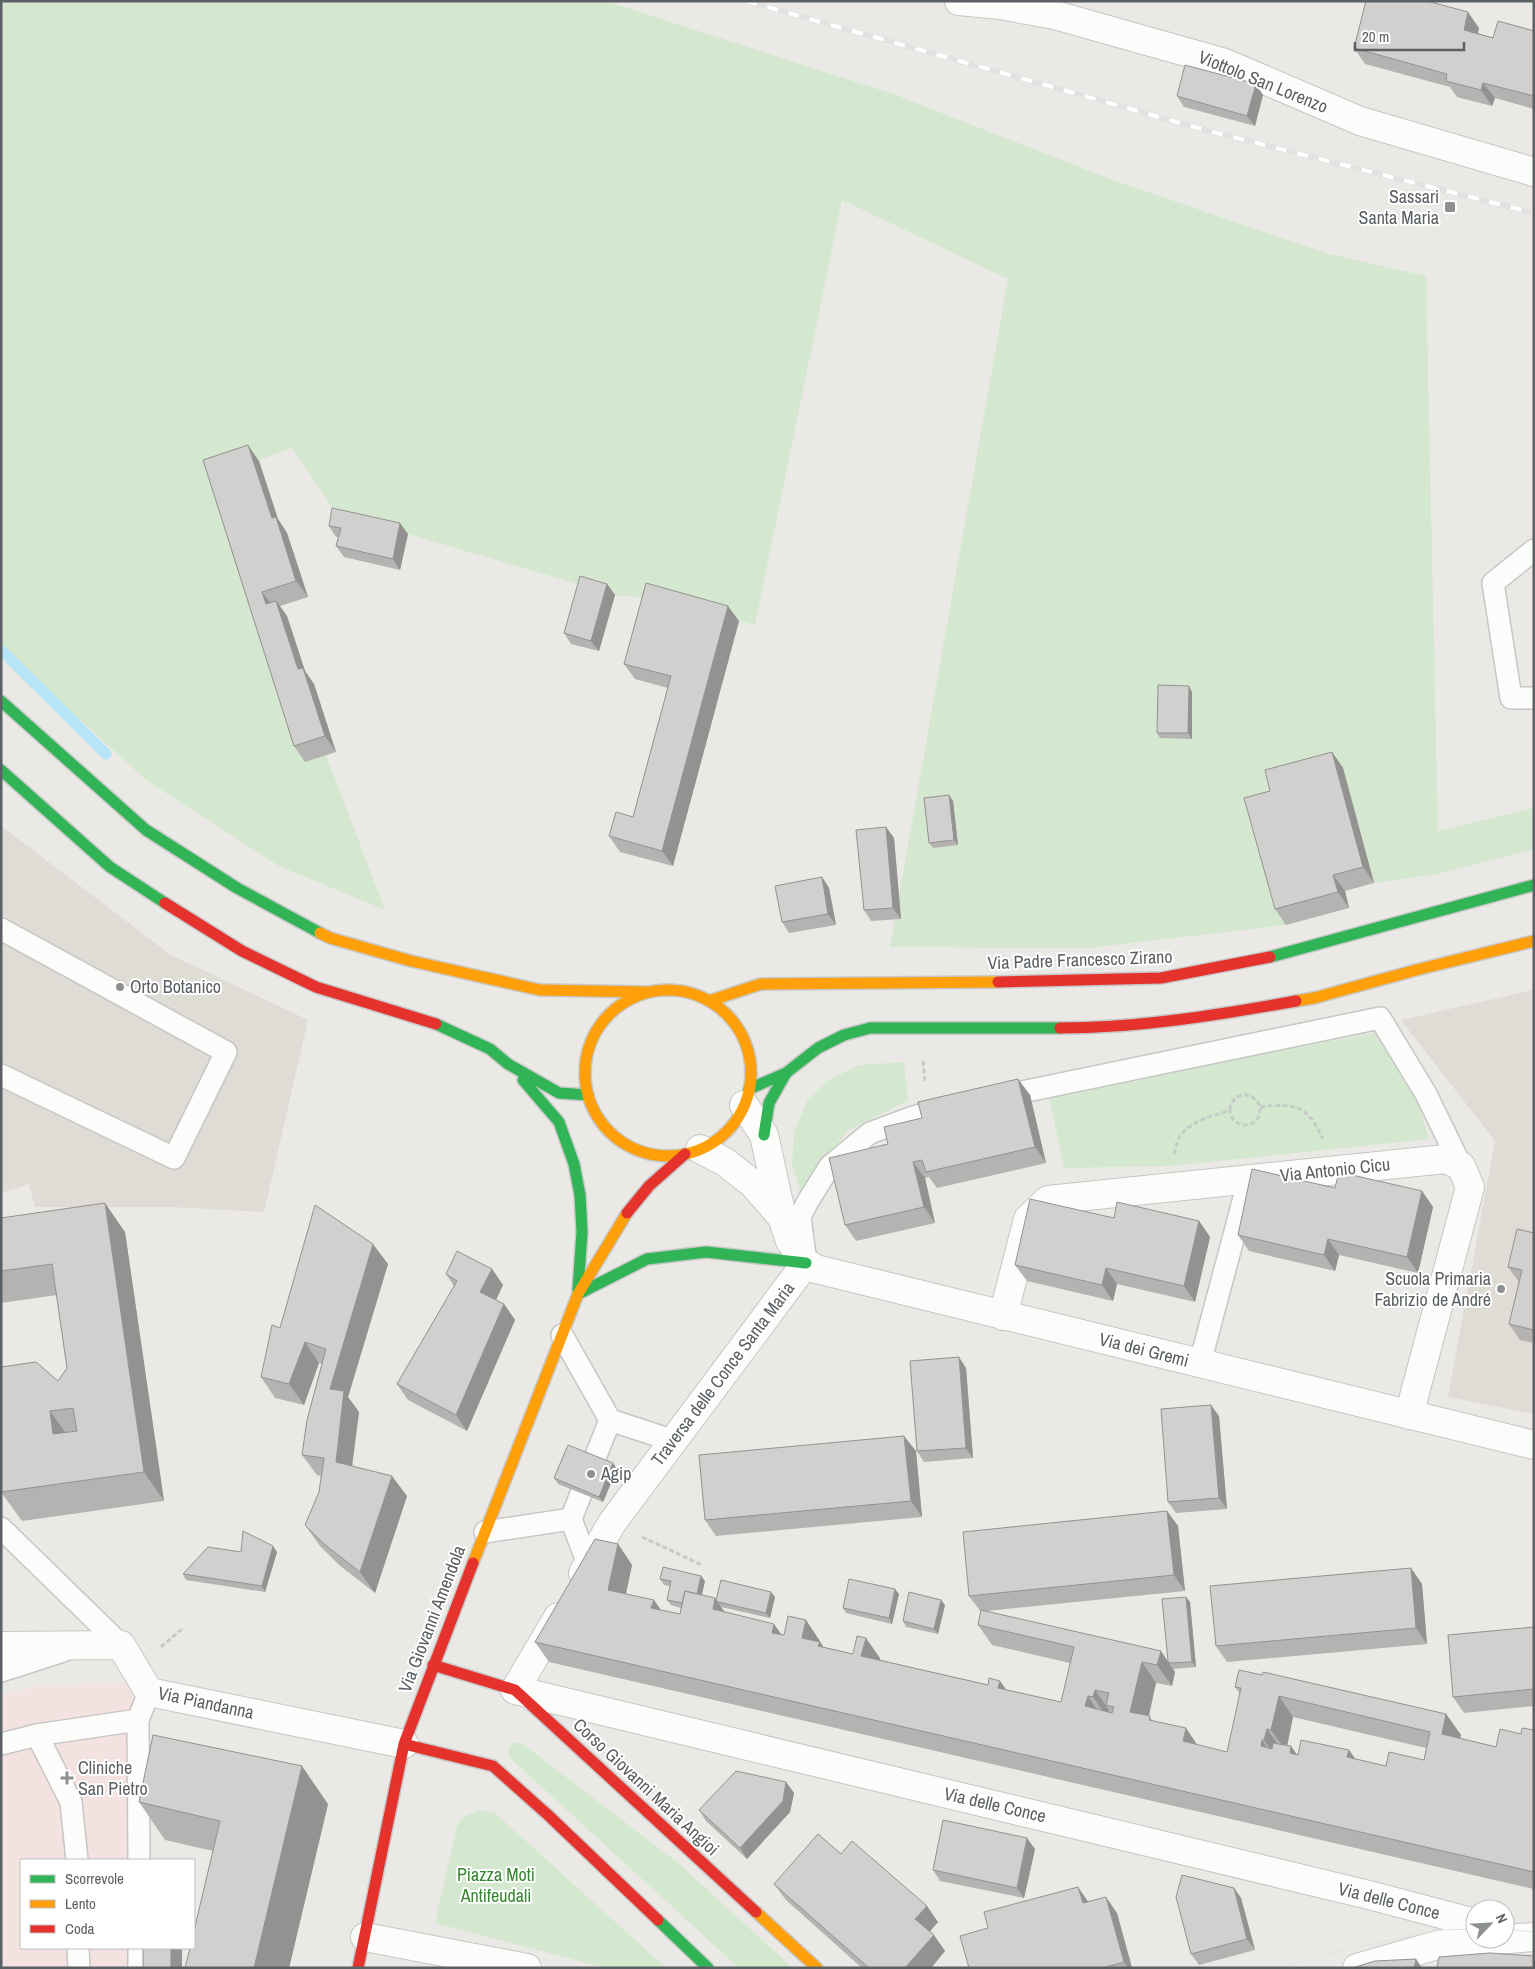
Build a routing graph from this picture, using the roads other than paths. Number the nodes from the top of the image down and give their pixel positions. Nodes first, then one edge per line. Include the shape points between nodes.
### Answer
1 (959, 1) edge
2 (1534, 172) edge
3 (1534, 550) edge
4 (1534, 698) edge
5 (1, 701) edge
6 (1, 770) edge
7 (1534, 885) edge
8 (1, 929) edge
9 (1534, 941) edge
10 (646, 992) junction
11 (709, 1001) junction
12 (508, 1064) junction
13 (786, 1073) junction
14 (1, 1075) edge
15 (588, 1095) junction
16 (747, 1097) junction
17 (594, 1109) junction
18 (587, 1128) dead end
19 (764, 1135) junction
20 (581, 1146) dead end
21 (693, 1152) junction
22 (574, 1164) junction
23 (1461, 1166) junction
24 (1249, 1179) junction
25 (782, 1217) junction
26 (806, 1263) junction
27 (578, 1294) junction
28 (1003, 1316) junction
29 (562, 1335) junction
30 (1200, 1363) junction
31 (1409, 1415) junction
32 (610, 1420) junction
33 (674, 1441) junction
34 (1534, 1445) edge
35 (571, 1519) junction
36 (1, 1528) edge
37 (484, 1532) junction
38 (588, 1564) junction
39 (79, 1645) junction
40 (121, 1645) junction
41 (1, 1646) edge
42 (432, 1665) junction
43 (1, 1671) edge
44 (515, 1690) junction
45 (149, 1692) junction
46 (138, 1720) junction
47 (37, 1735) junction
48 (1, 1744) edge
49 (404, 1744) junction
50 (77, 1859) edge
51 (139, 1859) edge
52 (1465, 1920) edge
53 (1515, 1933) edge
54 (365, 1937) junction
55 (1534, 1937) edge
56 (78, 1949) edge
57 (139, 1949) edge
58 (1439, 1956) edge
59 (79, 1968) edge
60 (139, 1968) edge
61 (358, 1968) edge
62 (527, 1968) edge
63 (708, 1968) edge
64 (817, 1968) edge
65 (1358, 1968) edge

1 - 2 street, Viottolo San Lorenzo via 1055,15 1225,63 1360,121
3 - 4 lane via 1493,583 1511,698
5 - 10 main road via 146,830 236,888 330,938 411,961 540,990
6 - 12 main road via 110,867 234,946 316,987 443,1026 490,1049
7 - 11 main road, Via Padre Francesco Zirano via 1272,957 1161,978 761,984
8 - 14 lane via 226,1052 174,1158
9 - 13 main road via 1314,998 1221,1014 1097,1028 870,1028 844,1035 818,1048
10 - 11 main road via 678,990
10 - 15 main road via 622,1003 603,1021 589,1044 585,1070
11 - 16 main road via 730,1017 744,1038 750,1063
12 - 15 main road via 558,1093
12 - 22 main road, Via Giovanni Amendola via 559,1122
13 - 16 main road
13 - 19 main road via 770,1102
15 - 17 main road
16 - 19 street
16 - 21 main road via 727,1132
17 - 18 main road
17 - 21 main road via 609,1132 632,1148 658,1155
19 - 25 street
20 - 22 main road
21 - 25 street via 725,1162 753,1184
21 - 27 main road, Via Giovanni Amendola via 649,1186 629,1210
22 - 27 main road, Via Giovanni Amendola via 582,1232
23 - 24 street, Via Antonio Cicu via 1446,1159
23 - 26 lane via 1426,1094 1380,1018 928,1112 870,1133 830,1166 800,1217
23 - 31 street via 1470,1186
24 - 28 street, Via Antonio Cicu via 1048,1200 1028,1219
24 - 30 lane
25 - 26 street via 790,1241
26 - 27 main road via 706,1252 648,1259
26 - 28 street, Via dei Gremi via 837,1275
26 - 33 street, Traversa delle Conce Santa Maria
27 - 29 main road, Via Giovanni Amendola
28 - 30 street, Via dei Gremi
29 - 32 lane
29 - 37 main road, Via Giovanni Amendola
30 - 31 street, Via dei Gremi
31 - 34 street, Via dei Gremi
32 - 33 lane
32 - 35 lane
33 - 38 street, Traversa delle Conce Santa Maria via 612,1523
35 - 37 lane
35 - 38 lane
36 - 40 lane
37 - 42 main road, Via Giovanni Amendola
38 - 44 street, Traversa delle Conce Santa Maria
39 - 40 street
39 - 41 street
39 - 43 lane
40 - 45 street, Via Piandanna
42 - 44 main road, Corso Giovanni Maria Angioi
42 - 49 main road, Via Giovanni Amendola
44 - 52 street, Via delle Conce
44 - 64 main road, Corso Giovanni Maria Angioi
45 - 46 lane
45 - 49 street, Via Piandanna
46 - 47 lane
46 - 51 lane
47 - 48 lane
47 - 50 lane via 72,1802
49 - 54 main road, Via Giovanni Amendola
49 - 63 main road via 494,1766
53 - 55 street
54 - 61 main road, Via Giovanni Amendola
54 - 62 street
55 - 58 street
56 - 59 lane
57 - 60 lane
58 - 65 street

